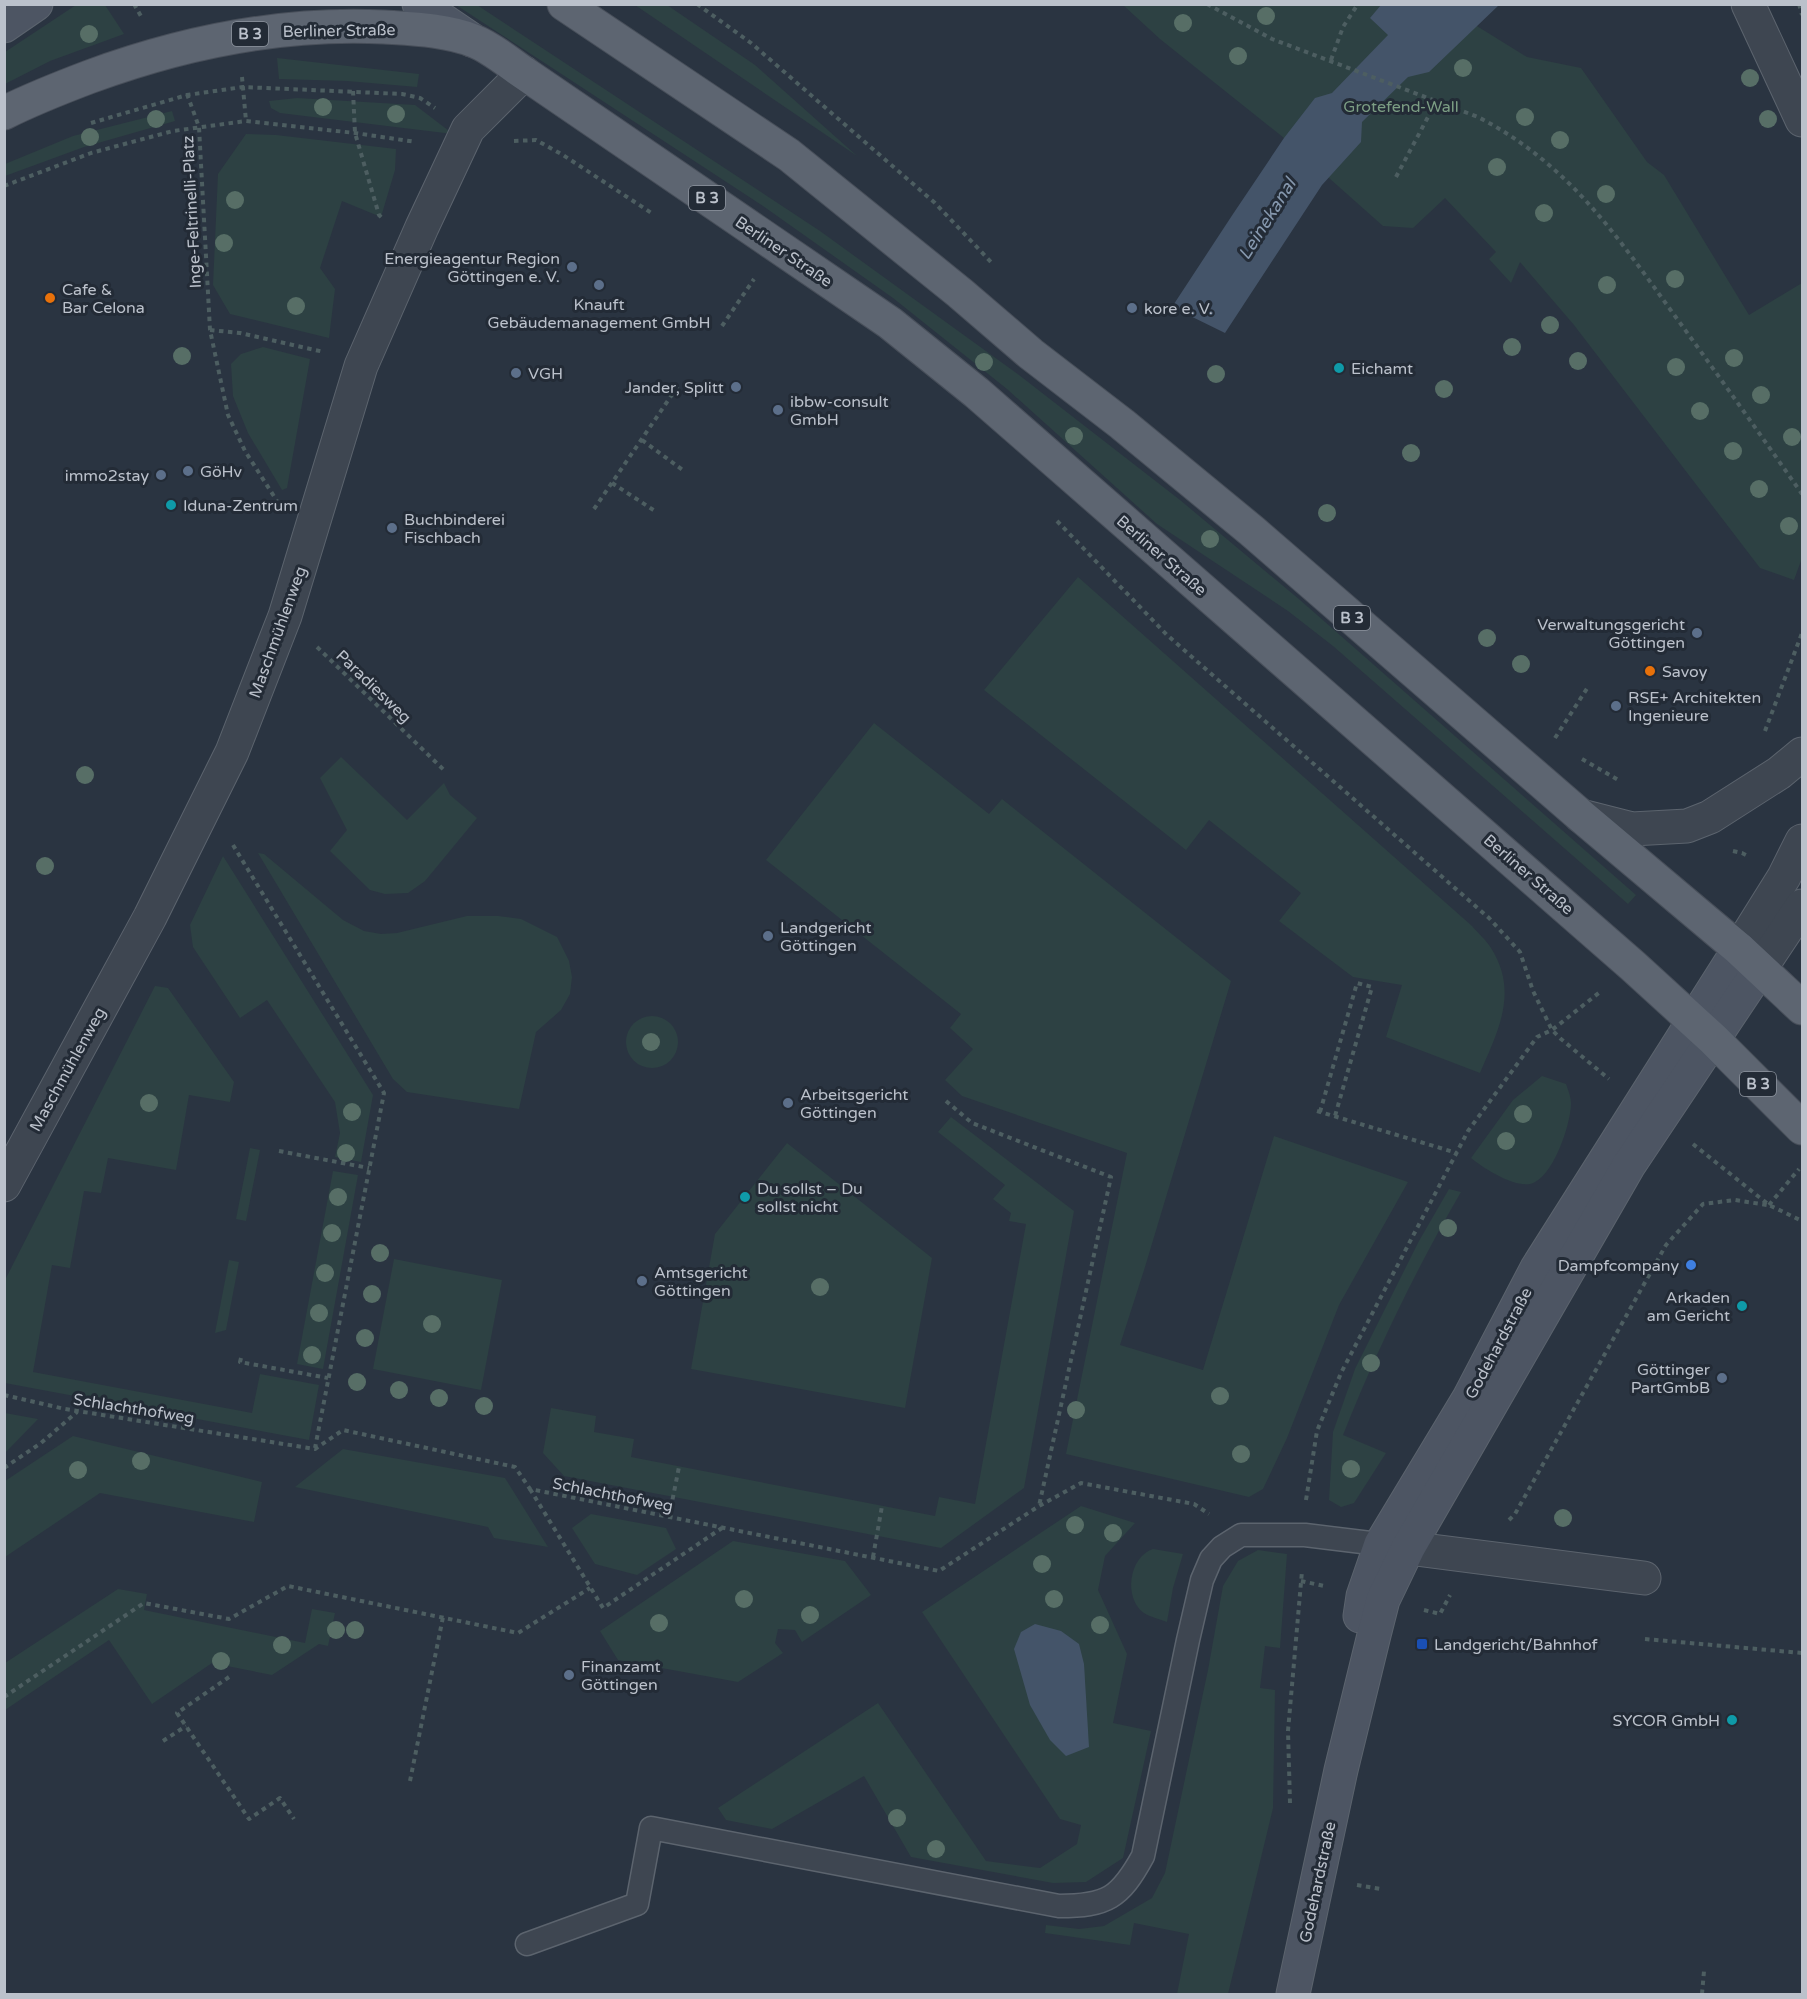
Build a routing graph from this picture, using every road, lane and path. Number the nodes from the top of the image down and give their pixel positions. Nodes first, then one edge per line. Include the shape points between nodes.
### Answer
1 (36, 4) edge
2 (419, 4) edge
3 (1208, 4) edge
4 (1358, 4) edge
5 (1748, 4) edge
6 (1799, 4) edge
7 (572, 10) edge
8 (1803, 15) edge
9 (4, 26) edge
10 (475, 41) junction
11 (1331, 60) junction
12 (524, 73) junction
13 (243, 87) junction
14 (352, 92) junction
15 (188, 95) junction
16 (1436, 102) junction
17 (18, 106) edge
18 (1803, 120) edge
19 (246, 121) junction
20 (80, 127) dead end
21 (199, 128) junction
22 (468, 129) junction
23 (355, 133) junction
24 (1396, 177) dead end
25 (4, 186) edge
26 (659, 217) dead end
27 (411, 251) junction
28 (756, 276) dead end
29 (722, 326) dead end
30 (210, 330) junction
31 (361, 366) junction
32 (680, 383) dead end
33 (642, 440) junction
34 (684, 471) dead end
35 (612, 483) junction
36 (1803, 494) edge
37 (594, 508) dead end
38 (655, 512) dead end
39 (1053, 517) dead end
40 (312, 529) junction
41 (285, 616) junction
42 (1803, 633) edge
43 (1588, 687) dead end
44 (1763, 735) dead end
45 (1553, 742) dead end
46 (1803, 754) edge
47 (446, 772) dead end
48 (1581, 816) junction
49 (199, 818) junction
50 (1803, 841) edge
51 (1803, 906) edge
52 (1749, 959) junction
53 (1803, 1008) edge
54 (1703, 1030) junction
55 (946, 1101) dead end
56 (1335, 1116) junction
57 (1803, 1128) edge
58 (279, 1151) dead end
59 (1457, 1153) junction
60 (1803, 1165) edge
61 (369, 1168) junction
62 (4, 1185) edge
63 (1769, 1205) junction
64 (1803, 1221) edge
65 (241, 1358) dead end
66 (328, 1378) junction
67 (4, 1395) edge
68 (78, 1412) junction
69 (315, 1449) junction
70 (679, 1467) dead end
71 (4, 1468) edge
72 (530, 1489) junction
73 (882, 1506) dead end
74 (1039, 1506) junction
75 (669, 1517) junction
76 (723, 1528) junction
77 (1241, 1535) junction
78 (1305, 1535) junction
79 (1395, 1546) junction
80 (1470, 1556) junction
81 (873, 1557) junction
82 (1644, 1578) dead end
83 (590, 1588) junction
84 (443, 1617) junction
85 (1645, 1639) dead end
86 (1803, 1653) edge
87 (229, 1677) dead end
88 (4, 1697) edge
89 (186, 1726) junction
90 (163, 1741) dead end
91 (410, 1781) dead end
92 (1290, 1809) dead end
93 (294, 1819) dead end
94 (527, 1944) dead end
95 (1704, 1971) dead end
96 (1293, 1995) edge
97 (1702, 1995) edge

1 - 9 street
2 - 10 street, Berliner Straße
3 - 11 path via 1272,39
4 - 11 path via 1343,27
5 - 18 street
6 - 8 path
7 - 48 main road, B 3 via 789,155 1231,513
10 - 12 main road, Berliner Straße / B 3
10 - 17 main road, Berliner Straße / B 3 via 422,30 357,26 216,39 163,52
11 - 16 path
12 - 22 street, Maschmühlenweg
12 - 54 main road, Berliner Straße / B 3 via 890,323 977,393
13 - 14 path
13 - 15 path
13 - 19 path
14 - 22 path via 420,98
14 - 23 path
15 - 20 path
15 - 21 path, Inge-Feltrinelli-Platz
16 - 24 path
16 - 36 path via 1503,130 1534,151 1589,203
19 - 21 path
19 - 23 path
21 - 25 path via 91,153
21 - 30 path, Inge-Feltrinelli-Platz
22 - 23 path via 444,147
22 - 26 path via 492,141 536,141
22 - 27 street, Maschmühlenweg
23 - 27 path via 379,215
27 - 31 street, Maschmühlenweg
28 - 29 path
30 - 31 path via 325,352
30 - 40 path, Inge-Feltrinelli-Platz via 228,415 245,451 281,507
31 - 40 street, Maschmühlenweg
32 - 33 path
33 - 34 path
33 - 35 path
35 - 37 path
35 - 38 path
39 - 59 path via 1167,635 1489,918 1520,952 1552,1030 1537,1037 1468,1131
40 - 41 street, Maschmühlenweg
41 - 47 path, Paradiesweg
41 - 49 street, Maschmühlenweg via 232,752
42 - 44 path
43 - 45 path
46 - 48 street via 1710,817 1687,826 1632,829
48 - 52 main road, B 3
49 - 61 path via 226,834 384,1093
49 - 62 street, Maschmühlenweg via 150,917
50 - 52 street
51 - 52 street
52 - 53 main road, B 3
52 - 54 street, Godehardstraße
54 - 57 main road, Berliner Straße / B 3
54 - 79 street, Godehardstraße via 1537,1268
55 - 74 path via 972,1123 1111,1177
56 - 56 path via 1318,1112 1357,983 1372,987
56 - 59 path
58 - 61 path
59 - 78 path via 1341,1373 1317,1431 1306,1500
60 - 63 path
61 - 66 path
63 - 64 path
63 - 80 path via 1735,1200 1702,1204 1666,1245 1515,1514
65 - 66 path via 240,1362
66 - 69 path
67 - 68 path, Schlachthofweg
68 - 69 path, Schlachthofweg
68 - 71 path
69 - 72 path, Schlachthofweg via 343,1430 515,1467
70 - 75 path
72 - 75 path, Schlachthofweg
72 - 83 path
73 - 81 path
74 - 77 path, Schlachthofweg via 1081,1483 1194,1504
74 - 81 path, Schlachthofweg via 939,1570
75 - 76 path, Schlachthofweg
76 - 81 path, Schlachthofweg
76 - 83 path via 603,1608
77 - 78 lane
77 - 94 lane via 1211,1559 1202,1580 1143,1856 1119,1892 1101,1902 1059,1906 651,1828 637,1904
78 - 79 lane
78 - 92 path via 1288,1731
79 - 80 street
79 - 96 street, Godehardstraße via 1341,1770
80 - 82 street
83 - 84 path via 518,1633
84 - 88 path via 288,1586 229,1619 144,1603
84 - 91 path
85 - 86 path
87 - 89 path via 177,1713
89 - 90 path
89 - 93 path via 249,1819 280,1798
95 - 97 path

